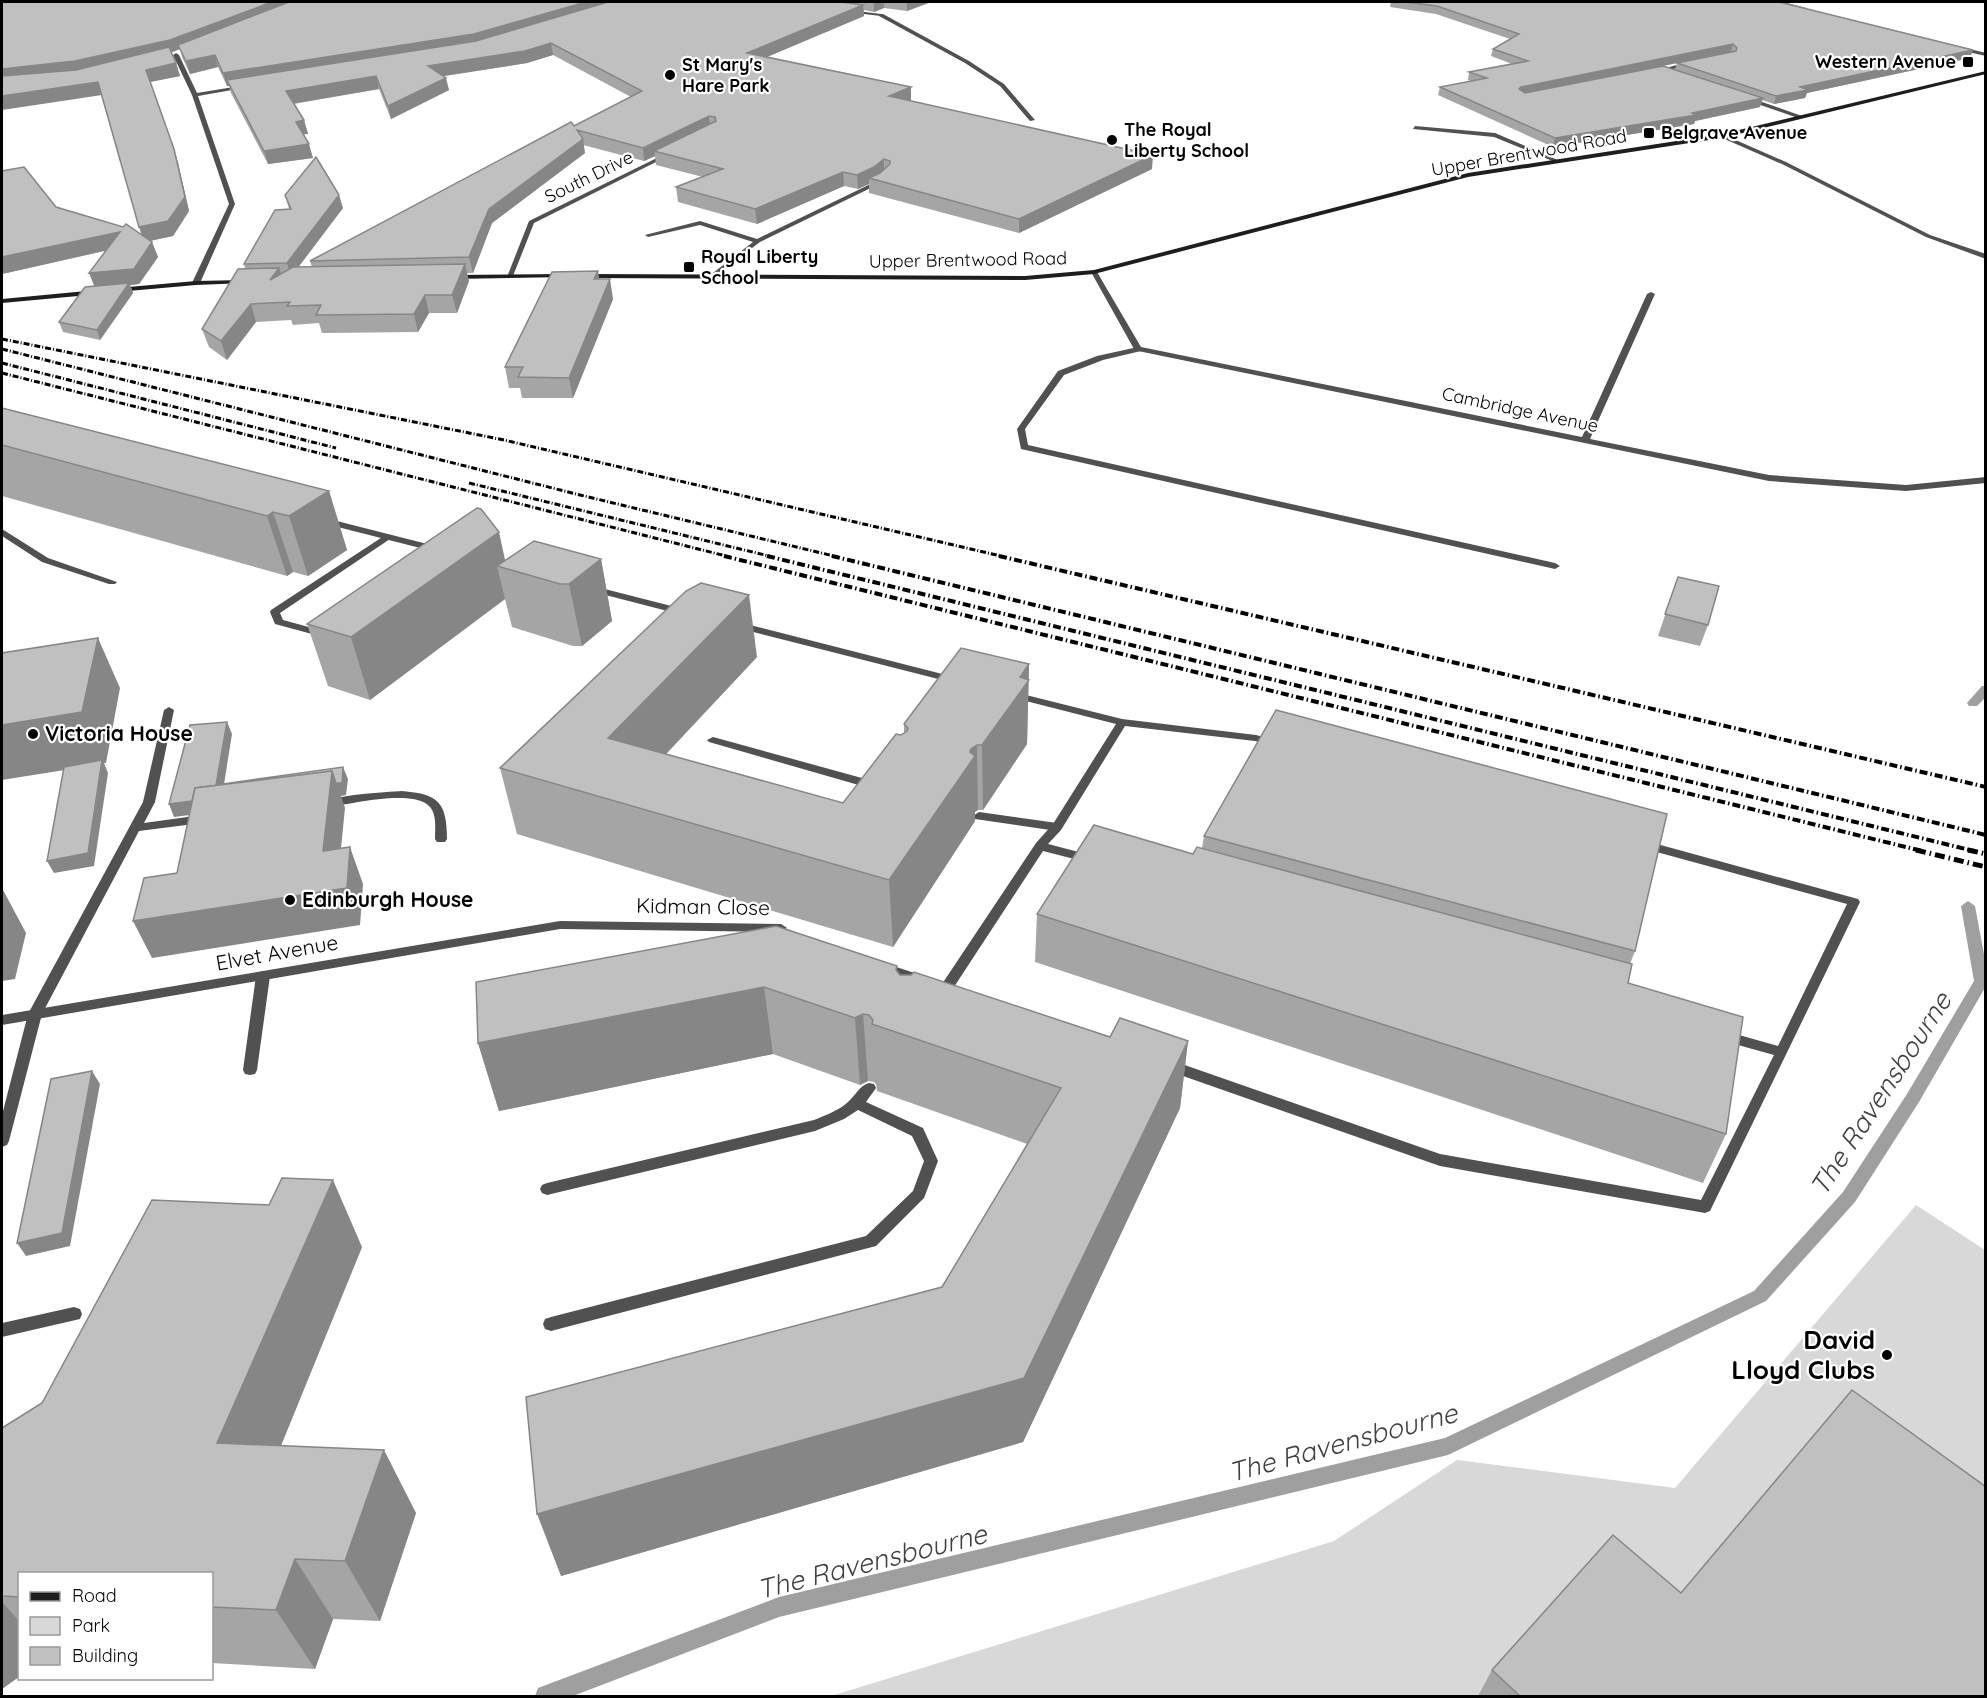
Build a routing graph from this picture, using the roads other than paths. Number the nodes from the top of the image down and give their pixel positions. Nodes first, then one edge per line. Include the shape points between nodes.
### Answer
1 (1779, 2) edge
2 (1814, 10) edge
3 (847, 11) edge
4 (1951, 46) edge
5 (187, 51) edge
6 (176, 55) junction
7 (1986, 55) edge
8 (165, 57) edge
9 (1696, 63) edge
10 (1661, 70) junction
11 (1650, 72) edge
12 (1986, 72) edge
13 (1672, 73) edge
14 (254, 86) edge
15 (195, 95) junction
16 (1736, 95) edge
17 (1800, 117) junction
18 (1032, 120) dead end
19 (1415, 128) dead end
20 (1722, 136) junction
21 (681, 148) edge
22 (1557, 161) junction
23 (886, 176) edge
24 (648, 235) dead end
25 (758, 241) junction
26 (1986, 257) edge
27 (1094, 272) junction
28 (509, 276) junction
29 (711, 277) junction
30 (440, 278) edge
31 (254, 282) edge
32 (196, 283) junction
33 (113, 290) edge
34 (101, 291) edge
35 (1651, 294) dead end
36 (2, 301) edge
37 (1138, 349) junction
38 (1585, 440) junction
39 (1986, 480) edge
40 (319, 520) edge
41 (2, 532) edge
42 (387, 537) junction
43 (445, 552) edge
44 (1555, 566) dead end
45 (112, 582) dead end
46 (582, 586) edge
47 (697, 615) edge
48 (732, 624) edge
49 (335, 637) edge
50 (961, 682) edge
51 (1007, 693) edge
52 (169, 710) dead end
53 (1122, 722) junction
54 (713, 740) dead end
55 (1290, 748) edge
56 (892, 791) edge
57 (319, 804) edge
58 (979, 816) dead end
59 (215, 818) edge
60 (1057, 827) junction
61 (135, 828) junction
62 (441, 839) dead end
63 (1635, 842) edge
64 (1040, 846) junction
65 (1109, 865) edge
66 (560, 925) joint
67 (791, 932) edge
68 (872, 964) edge
69 (263, 975) junction
70 (35, 1014) junction
71 (2, 1020) edge
72 (1714, 1033) edge
73 (1782, 1052) junction
74 (1158, 1062) edge
75 (250, 1070) dead end
76 (869, 1088) dead end
77 (858, 1104) junction
78 (2, 1141) edge
79 (547, 1190) dead end
80 (74, 1314) dead end
81 (551, 1324) dead end
82 (2, 1330) edge

1 - 2 street
3 - 18 street via 880,15 967,62 1002,85
4 - 7 street
5 - 6 street
6 - 8 street
6 - 15 street
9 - 10 street
10 - 11 street
10 - 13 street
12 - 17 street, Upper Brentwood Road
14 - 15 street
15 - 32 street via 232,204
16 - 17 street
17 - 20 street, Upper Brentwood Road
19 - 22 street via 1495,135
20 - 22 street, Upper Brentwood Road
20 - 26 street via 1928,236
21 - 28 street, South Drive via 531,222
22 - 27 street, Upper Brentwood Road via 1468,175
23 - 25 street via 878,184
24 - 25 street via 700,223
25 - 29 street
27 - 29 street, Upper Brentwood Road via 1025,278
27 - 37 street
28 - 29 street, Upper Brentwood Road
28 - 30 street, Upper Brentwood Road
31 - 32 street
32 - 33 street
34 - 36 street
35 - 38 street
37 - 38 street, Cambridge Avenue
37 - 44 street via 1061,373 1021,429 1024,447
38 - 39 street, Cambridge Avenue via 1769,478 1906,488
40 - 42 street
41 - 45 street via 45,561
42 - 43 street
42 - 49 street via 275,612 279,622
46 - 47 street
48 - 50 street
51 - 53 street
52 - 61 street via 149,802
53 - 55 street via 1256,738
53 - 60 street
54 - 56 street
57 - 62 street via 388,796 428,798 436,805 441,820
58 - 60 street
59 - 61 street
60 - 64 street
61 - 70 street
63 - 73 street via 1854,902
64 - 65 street
64 - 68 street via 949,991
66 - 67 street, Kidman Close via 781,928
66 - 69 street, Elvet Avenue
69 - 70 street, Elvet Avenue
69 - 75 street
70 - 71 street, Elvet Avenue
70 - 78 street
72 - 73 street
73 - 74 street via 1705,1207 1440,1160
76 - 77 street
77 - 79 street via 840,1117 815,1125
77 - 81 street via 918,1132 931,1161 919,1194 872,1241
80 - 82 street

